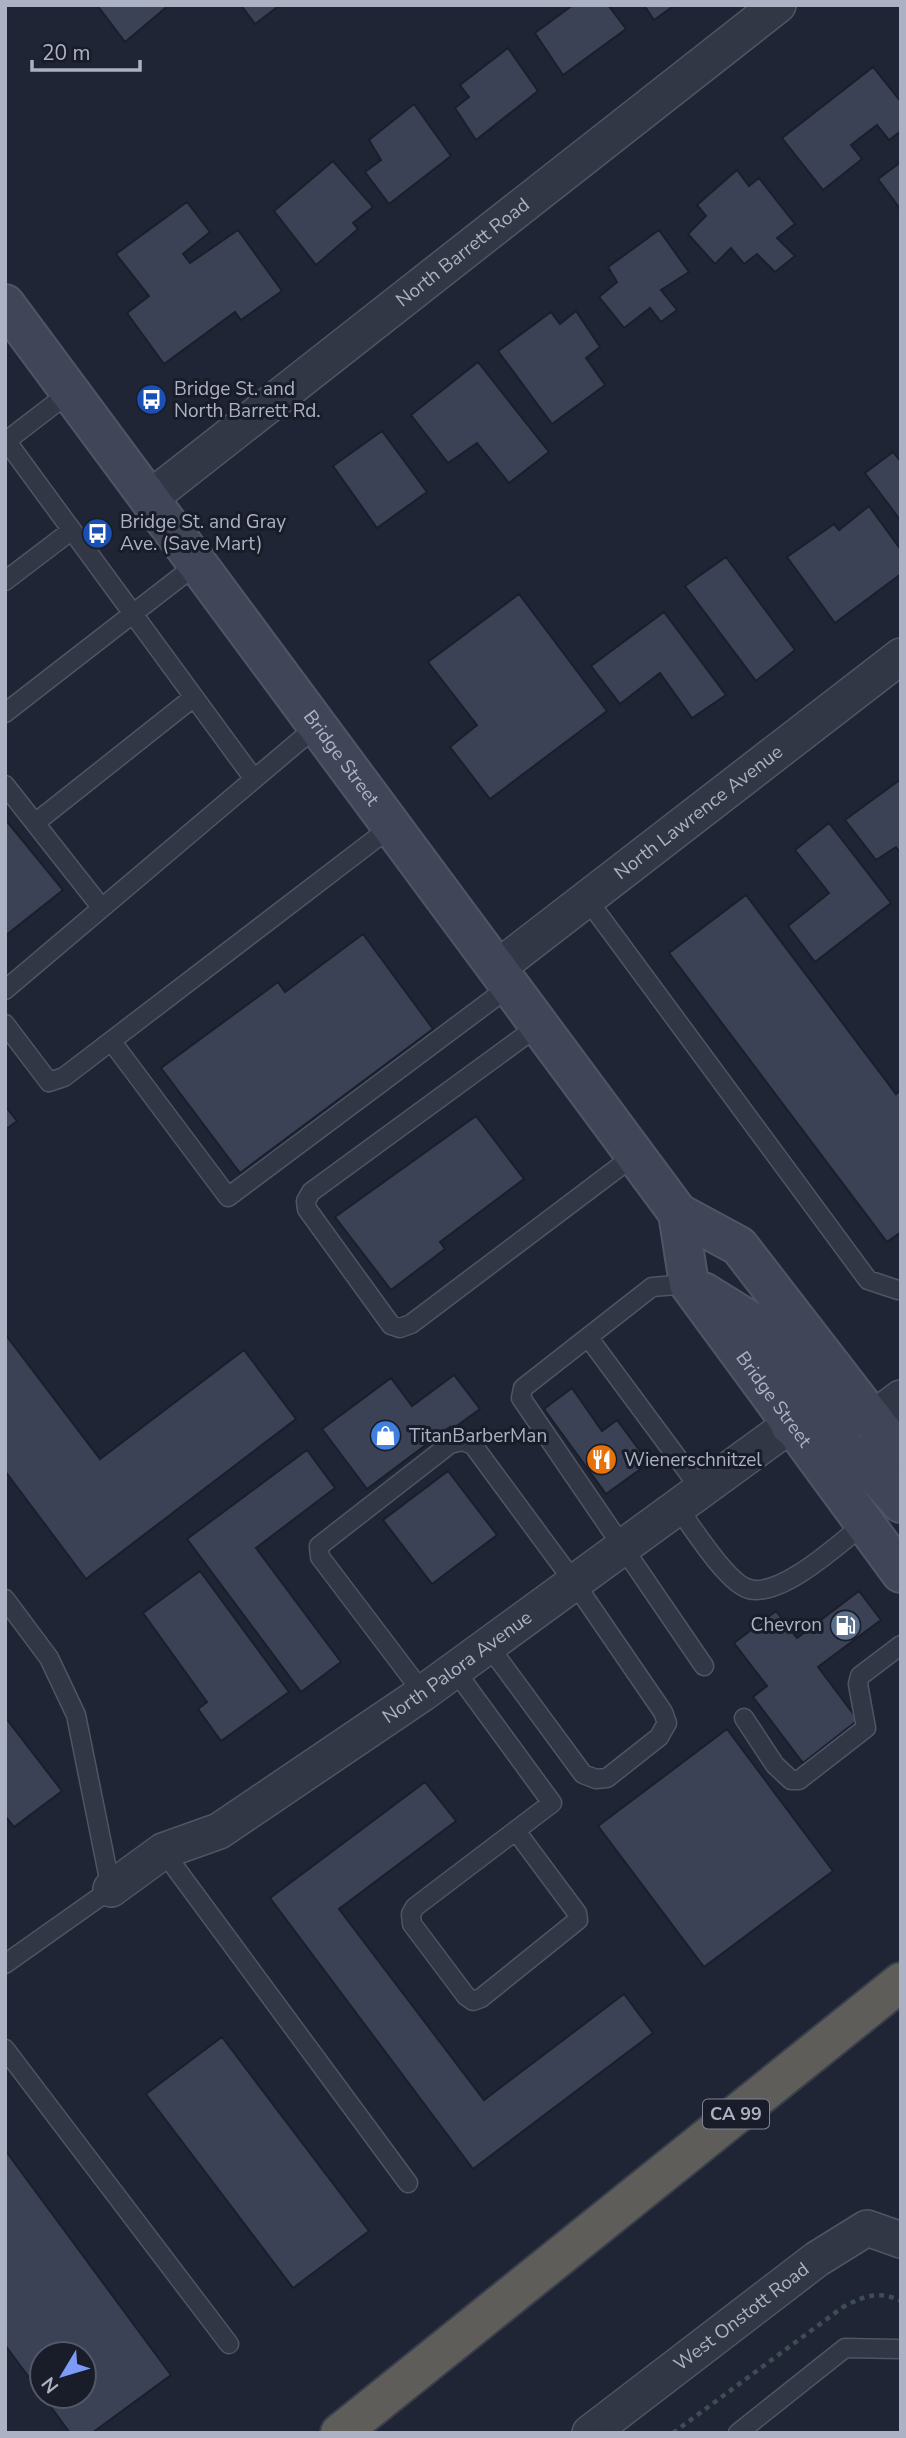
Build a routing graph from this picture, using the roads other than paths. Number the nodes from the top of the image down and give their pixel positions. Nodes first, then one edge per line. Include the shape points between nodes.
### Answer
1 (778, 5) edge
2 (5, 304) edge
3 (70, 392) junction
4 (6, 441) edge
5 (149, 499) junction
6 (72, 530) junction
7 (197, 564) junction
8 (5, 581) edge
9 (134, 614) junction
10 (901, 656) edge
11 (194, 697) junction
12 (5, 713) edge
13 (317, 726) junction
14 (254, 779) junction
15 (5, 785) edge
16 (35, 823) junction
17 (391, 827) junction
18 (587, 899) junction
19 (101, 906) junction
20 (503, 978) junction
21 (5, 990) edge
22 (5, 1024) edge
23 (538, 1026) junction
24 (112, 1042) junction
25 (635, 1155) junction
26 (678, 1213) junction
27 (689, 1284) junction
28 (900, 1292) edge
29 (588, 1337) junction
30 (887, 1409) edge
31 (790, 1425) junction
32 (901, 1456) edge
33 (690, 1499) junction
34 (901, 1503) edge
35 (864, 1524) junction
36 (623, 1547) junction
37 (901, 1573) edge
38 (574, 1582) junction
39 (5, 1599) edge
40 (488, 1645) junction
41 (901, 1645) edge
42 (704, 1666) dead end
43 (454, 1669) junction
44 (423, 1693) junction
45 (744, 1718) dead end
46 (516, 1831) junction
47 (163, 1851) junction
48 (111, 1889) junction
49 (5, 1965) edge
50 (901, 1982) edge
51 (5, 2049) edge
52 (408, 2183) dead end
53 (899, 2238) edge
54 (229, 2344) dead end
55 (897, 2349) dead end
56 (340, 2433) edge
57 (590, 2433) edge
58 (738, 2433) edge

1 - 5 street, North Barrett Road
2 - 3 main road, Bridge Street
3 - 4 lane
3 - 5 main road, Bridge Street
4 - 6 lane
5 - 7 main road, Bridge Street
6 - 8 lane
6 - 9 lane
7 - 9 lane
7 - 13 main road, Bridge Street
9 - 11 lane
9 - 12 lane
10 - 18 street, North Lawrence Avenue
11 - 14 lane
11 - 16 lane
13 - 14 lane
13 - 17 main road, Bridge Street
14 - 19 lane
15 - 16 lane
16 - 19 lane
17 - 20 main road, Bridge Street
17 - 24 lane
18 - 20 street, North Lawrence Avenue
18 - 28 lane via 868,1280
19 - 21 lane
20 - 23 main road, Bridge Street
20 - 24 lane via 228,1197
22 - 24 lane via 49,1082 64,1077
23 - 25 main road, Bridge Street
23 - 25 lane via 306,1200 307,1209 391,1325 411,1324
25 - 26 main road, Bridge Street
26 - 27 main road, Bridge Street
26 - 30 main road, Bridge Street via 739,1246
27 - 29 lane via 652,1287
27 - 30 main road via 768,1332 819,1397 833,1406
27 - 31 main road, Bridge Street
29 - 33 lane
29 - 36 lane via 523,1388 521,1398
30 - 32 main road, Bridge Street
31 - 33 street, North Palora Avenue
31 - 34 main road via 845,1446
31 - 35 main road, Bridge Street
33 - 35 lane via 733,1579 750,1589 773,1588 791,1579
33 - 36 street, North Palora Avenue
35 - 37 main road, Bridge Street
36 - 38 street, North Palora Avenue
36 - 42 lane
38 - 40 street, North Palora Avenue
38 - 40 lane via 667,1723 659,1737 607,1778 583,1774
38 - 44 lane via 472,1445 463,1441 450,1444 319,1546 320,1557
39 - 48 lane via 49,1658 76,1715
40 - 43 street, North Palora Avenue
41 - 45 lane via 859,1676 866,1728 799,1780 791,1780 775,1765
43 - 44 street, North Palora Avenue
43 - 46 lane via 552,1803
44 - 47 street, North Palora Avenue via 219,1831
46 - 46 lane via 411,1914 412,1924 473,2001 578,1920
47 - 48 street, North Palora Avenue
47 - 52 lane
48 - 49 lane
50 - 56 highway, CA 99
51 - 54 lane
53 - 57 street, West Onstott Road via 867,2228 817,2259
55 - 58 lane via 845,2348

